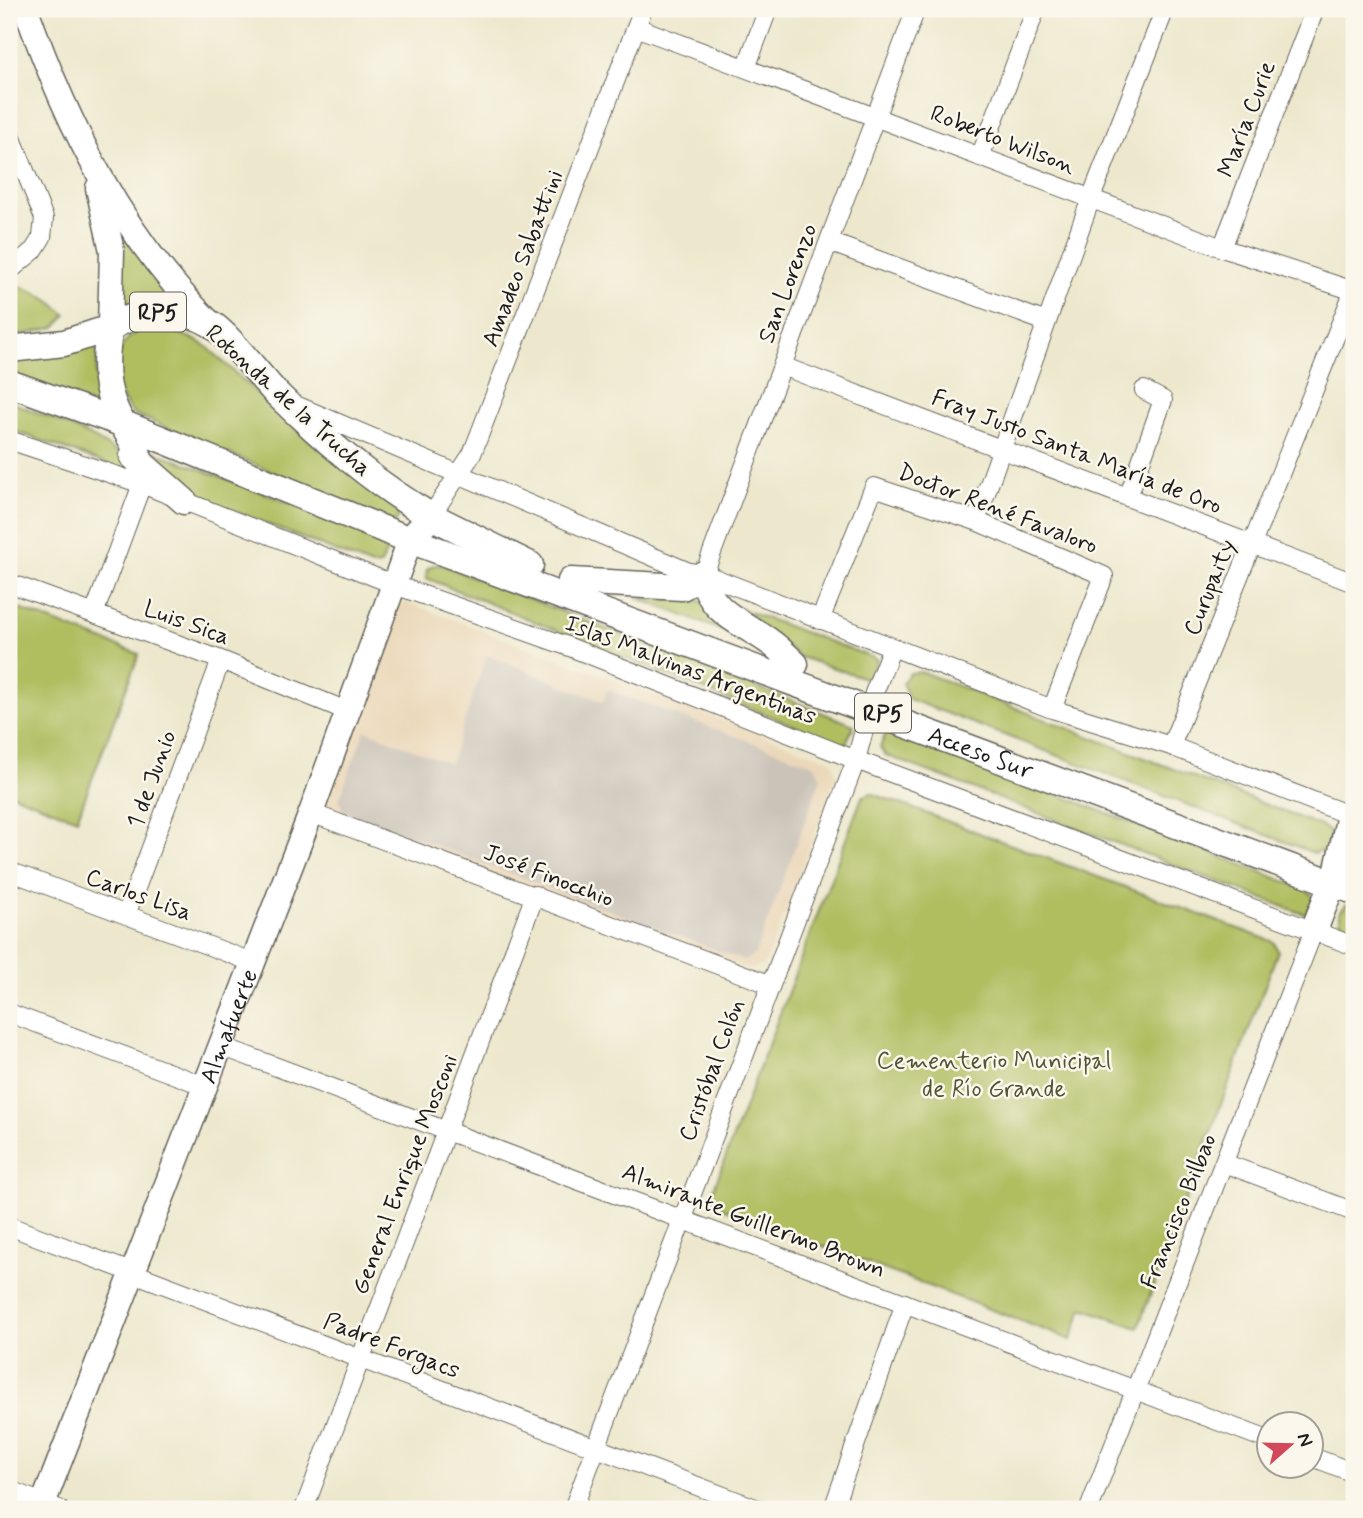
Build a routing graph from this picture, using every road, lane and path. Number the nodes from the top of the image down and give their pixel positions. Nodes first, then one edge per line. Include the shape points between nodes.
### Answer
1 (26, 9) edge
2 (643, 9) edge
3 (768, 9) edge
4 (916, 9) edge
5 (1036, 9) edge
6 (1166, 9) edge
7 (1315, 9) edge
8 (636, 27) junction
9 (746, 68) junction
10 (876, 117) junction
11 (9, 131) edge
12 (980, 157) junction
13 (92, 164) junction
14 (1091, 198) junction
15 (829, 242) junction
16 (1222, 248) junction
17 (9, 271) edge
18 (1354, 290) edge
19 (1046, 322) junction
20 (212, 324) junction
21 (110, 328) junction
22 (9, 349) edge
23 (782, 366) junction
24 (9, 383) edge
25 (1144, 390) dead end
26 (35, 393) junction
27 (277, 394) junction
28 (124, 424) junction
29 (9, 440) edge
30 (1000, 449) junction
31 (142, 474) junction
32 (459, 476) junction
33 (1128, 497) junction
34 (184, 501) joint
35 (431, 516) junction
36 (976, 521) junction
37 (410, 540) junction
38 (1253, 543) junction
39 (704, 574) junction
40 (571, 581) junction
41 (9, 583) edge
42 (1354, 583) edge
43 (395, 584) junction
44 (94, 614) junction
45 (820, 620) junction
46 (892, 647) junction
47 (221, 660) junction
48 (795, 664) junction
49 (871, 700) junction
50 (1052, 709) junction
51 (347, 711) junction
52 (1171, 746) junction
53 (856, 760) junction
54 (311, 813) junction
55 (1352, 816) edge
56 (9, 871) edge
57 (1345, 879) edge
58 (535, 895) junction
59 (126, 915) junction
60 (1314, 930) junction
61 (1354, 946) edge
62 (252, 962) junction
63 (769, 984) junction
64 (9, 1013) edge
65 (221, 1046) junction
66 (205, 1086) junction
67 (446, 1130) junction
68 (1224, 1163) junction
69 (1354, 1212) edge
70 (682, 1219) junction
71 (9, 1226) edge
72 (132, 1272) junction
73 (905, 1303) junction
74 (361, 1359) junction
75 (1133, 1390) junction
76 (1254, 1434) edge
77 (597, 1448) junction
78 (1324, 1461) edge
79 (1354, 1473) edge
80 (9, 1490) edge
81 (48, 1507) edge
82 (304, 1509) edge
83 (573, 1509) edge
84 (758, 1509) edge
85 (833, 1509) edge
86 (1089, 1509) edge

1 - 13 street, RP5 via 60,102
2 - 8 street, Amadeo Sabattini
3 - 9 street
4 - 10 street, San Lorenzo
5 - 12 street
6 - 14 street
7 - 16 street, María Curie
8 - 9 street, Roberto Wilson
8 - 32 street, Amadeo Sabattini via 493,401
9 - 10 street, Roberto Wilson
10 - 12 street, Roberto Wilson
10 - 15 street, San Lorenzo
11 - 17 street via 44,218 38,244
12 - 14 street, Roberto Wilson
13 - 20 street, RP5 via 141,241
13 - 21 street, RP5 via 112,251
14 - 16 street, Roberto Wilson
14 - 19 street
15 - 19 street
15 - 23 street, San Lorenzo
16 - 18 street, Roberto Wilson
18 - 38 street, Curupaity
19 - 30 street
20 - 21 main road, Rotonda de la Trucha / RP5 via 176,312 156,312 129,317
20 - 27 main road, Rotonda de la Trucha / RP5
21 - 22 main road via 64,343
21 - 28 main road, RP5 via 106,371 113,404
23 - 30 street, Fray Justo Santa María de Oro
23 - 39 street, San Lorenzo
24 - 26 main road
25 - 33 street via 1163,400
26 - 28 main road
26 - 31 main road via 107,434
27 - 32 street
27 - 35 main road, Rotonda de la Trucha / RP5 via 396,494
28 - 31 main road via 137,446
28 - 37 main road, Rotonda de la Trucha / RP5
29 - 31 street
30 - 33 street, Fray Justo Santa María de Oro
30 - 36 street
31 - 34 main road
31 - 44 street
32 - 35 street, Amadeo Sabattini
32 - 39 street via 689,572
33 - 38 street, Fray Justo Santa María de Oro
34 - 43 street, Islas Malvinas Argentinas
35 - 37 main road
35 - 40 main road, Acceso Sur / RP5 via 510,558
36 - 45 street, Doctor René Favaloro via 874,487
36 - 50 street, Doctor René Favaloro via 1104,576
37 - 43 street, Almafuerte
37 - 49 main road, Acceso Sur / RP5
38 - 42 street, Fray Justo Santa María de Oro
38 - 52 street, Curupaity
39 - 40 main road via 682,587
39 - 45 street
39 - 48 main road via 705,589 721,610 770,641
40 - 48 main road, Acceso Sur / RP5
41 - 44 street, Luis Sica
43 - 51 street, Almafuerte
43 - 53 street, Islas Malvinas Argentinas
44 - 47 street, Luis Sica
45 - 46 street
46 - 49 street, Cristóbal Colón
46 - 50 street
47 - 51 street, Luis Sica
47 - 59 street, 1 de Junio
48 - 49 main road, Acceso Sur / RP5
49 - 53 street, Cristóbal Colón
49 - 57 main road, Acceso Sur / RP5
50 - 52 street
51 - 54 street, Almafuerte
52 - 55 street
53 - 60 street, Islas Malvinas Argentinas
53 - 63 street, Cristóbal Colón
54 - 58 street, José Finocchio
54 - 62 street, Almafuerte
55 - 57 main road
56 - 59 street, Carlos Lisa
57 - 60 main road
58 - 63 street, José Finocchio
58 - 67 street, General Enrique Mosconi
59 - 62 street, Carlos Lisa
60 - 61 street, Islas Malvinas Argentinas
60 - 68 street, Francisco Bilbao
62 - 65 street, Almafuerte
63 - 70 street, Cristóbal Colón
64 - 66 street
65 - 66 street, Almafuerte
65 - 67 street, Almirante Guillermo Brown
66 - 72 street, Almafuerte
67 - 70 street, Almirante Guillermo Brown
67 - 74 street, General Enrique Mosconi
68 - 69 street
68 - 75 street, Francisco Bilbao
70 - 73 street, Almirante Guillermo Brown
70 - 77 street, Cristóbal Colón
71 - 72 street, Padre Forgacs
72 - 74 street, Padre Forgacs
72 - 81 street, Almafuerte
73 - 75 street, Almirante Guillermo Brown
73 - 85 street
74 - 77 street, Padre Forgacs
74 - 82 street, General Enrique Mosconi
75 - 76 street, Almirante Guillermo Brown
75 - 86 street, Francisco Bilbao
77 - 83 street, Cristóbal Colón
77 - 84 street, Padre Forgacs
78 - 79 street
80 - 81 street

